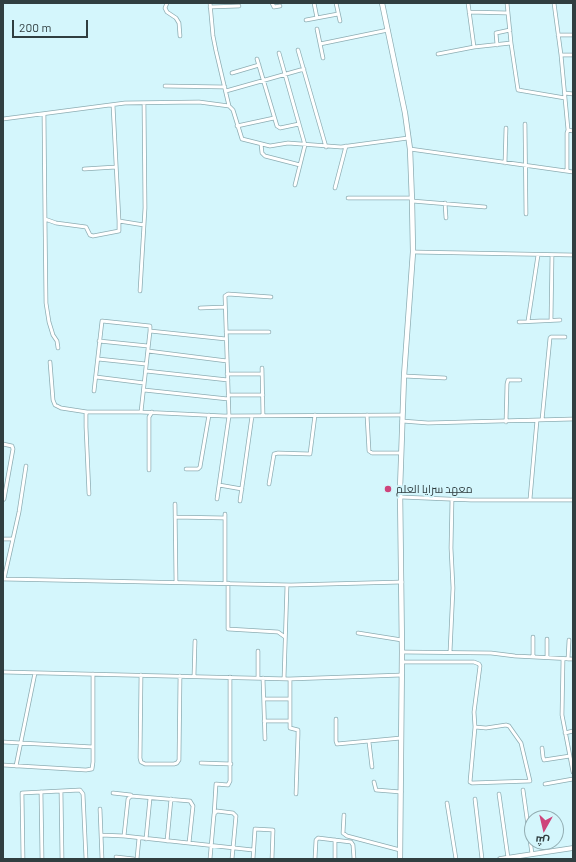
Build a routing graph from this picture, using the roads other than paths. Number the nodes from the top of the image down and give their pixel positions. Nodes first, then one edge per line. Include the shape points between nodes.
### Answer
1 (167, 3) edge
2 (210, 3) edge
3 (272, 3) edge
4 (314, 3) edge
5 (336, 3) edge
6 (382, 3) edge
7 (468, 3) edge
8 (507, 3) edge
9 (554, 3) edge
10 (240, 6) dead end
11 (280, 6) dead end
12 (210, 8) junction
13 (469, 12) junction
14 (508, 13) junction
15 (338, 14) junction
16 (317, 18) junction
17 (306, 20) dead end
18 (340, 21) dead end
19 (317, 29) dead end
20 (388, 30) junction
21 (510, 30) junction
22 (558, 35) junction
23 (573, 35) edge
24 (180, 36) dead end
25 (511, 43) junction
26 (320, 44) junction
27 (497, 45) junction
28 (474, 47) junction
29 (298, 50) dead end
30 (279, 53) dead end
31 (438, 54) dead end
32 (561, 55) junction
33 (573, 55) edge
34 (323, 58) dead end
35 (257, 59) dead end
36 (259, 65) junction
37 (304, 69) junction
38 (232, 73) dead end
39 (285, 74) junction
40 (264, 80) junction
41 (165, 86) dead end
42 (225, 87) junction
43 (226, 91) junction
44 (565, 93) junction
45 (573, 94) edge
46 (565, 98) junction
47 (144, 103) junction
48 (113, 105) junction
49 (230, 106) junction
50 (44, 114) junction
51 (274, 118) junction
52 (3, 119) edge
53 (573, 122) edge
54 (299, 124) junction
55 (525, 124) dead end
56 (237, 126) junction
57 (568, 126) junction
58 (506, 128) dead end
59 (568, 130) junction
60 (573, 131) edge
61 (408, 138) junction
62 (261, 144) junction
63 (305, 145) junction
64 (346, 146) junction
65 (326, 147) junction
66 (410, 150) junction
67 (506, 163) junction
68 (300, 165) junction
69 (524, 166) junction
70 (116, 167) junction
71 (84, 169) dead end
72 (567, 171) junction
73 (573, 172) edge
74 (295, 185) dead end
75 (335, 188) dead end
76 (348, 198) dead end
77 (412, 200) junction
78 (445, 203) junction
79 (485, 207) dead end
80 (526, 214) dead end
81 (446, 218) dead end
82 (46, 219) junction
83 (119, 221) junction
84 (144, 225) junction
85 (413, 252) junction
86 (538, 255) junction
87 (552, 255) junction
88 (573, 255) edge
89 (140, 291) dead end
90 (271, 297) dead end
91 (225, 307) junction
92 (200, 308) dead end
93 (551, 320) junction
94 (560, 320) dead end
95 (528, 321) junction
96 (519, 322) dead end
97 (150, 331) junction
98 (226, 332) junction
99 (269, 332) dead end
100 (565, 337) dead end
101 (226, 339) junction
102 (100, 340) junction
103 (148, 346) junction
104 (58, 348) dead end
105 (148, 352) junction
106 (98, 359) junction
107 (227, 361) junction
108 (50, 362) dead end
109 (146, 364) junction
110 (262, 368) dead end
111 (146, 371) junction
112 (228, 374) junction
113 (262, 374) junction
114 (404, 376) junction
115 (96, 377) junction
116 (445, 378) dead end
117 (228, 380) junction
118 (520, 380) dead end
119 (144, 383) junction
120 (144, 390) junction
121 (94, 391) dead end
122 (228, 395) junction
123 (263, 395) junction
124 (228, 399) junction
125 (87, 412) junction
126 (141, 412) junction
127 (152, 412) junction
128 (209, 415) junction
129 (315, 415) junction
130 (367, 415) junction
131 (402, 415) junction
132 (229, 416) junction
133 (252, 416) junction
134 (263, 416) junction
135 (573, 419) edge
136 (537, 420) junction
137 (542, 420) junction
138 (402, 421) junction
139 (506, 422) junction
140 (3, 444) edge
141 (401, 453) junction
142 (26, 466) dead end
143 (186, 469) dead end
144 (149, 470) dead end
145 (269, 484) dead end
146 (219, 485) junction
147 (242, 489) junction
148 (89, 494) dead end
149 (401, 497) junction
150 (217, 499) dead end
151 (452, 499) junction
152 (530, 499) junction
153 (3, 500) edge
154 (573, 500) edge
155 (240, 501) dead end
156 (175, 504) dead end
157 (175, 518) junction
158 (3, 538) edge
159 (13, 539) junction
160 (3, 560) edge
161 (8, 560) junction
162 (4, 579) edge
163 (176, 582) junction
164 (402, 582) junction
165 (227, 583) junction
166 (287, 585) junction
167 (358, 633) dead end
168 (285, 637) junction
169 (532, 637) dead end
170 (547, 639) dead end
171 (402, 640) junction
172 (569, 640) dead end
173 (195, 641) dead end
174 (258, 651) dead end
175 (402, 652) junction
176 (450, 652) junction
177 (533, 656) junction
178 (547, 657) junction
179 (563, 659) junction
180 (568, 659) junction
181 (573, 659) edge
182 (402, 662) junction
183 (3, 672) edge
184 (35, 673) junction
185 (93, 674) junction
186 (141, 675) junction
187 (402, 675) junction
188 (180, 676) junction
189 (194, 676) junction
190 (230, 677) junction
191 (258, 678) junction
192 (263, 678) junction
193 (284, 679) junction
194 (290, 679) junction
195 (264, 699) junction
196 (290, 699) junction
197 (336, 719) dead end
198 (264, 721) junction
199 (290, 721) junction
200 (475, 727) junction
201 (573, 732) edge
202 (565, 733) junction
203 (401, 738) junction
204 (265, 739) dead end
205 (3, 742) edge
206 (369, 742) junction
207 (21, 743) junction
208 (93, 747) junction
209 (542, 748) dead end
210 (570, 756) junction
211 (201, 763) dead end
212 (231, 764) junction
213 (3, 766) edge
214 (16, 766) junction
215 (372, 767) dead end
216 (573, 770) edge
217 (573, 779) edge
218 (374, 782) dead end
219 (545, 784) dead end
220 (523, 790) dead end
221 (61, 791) junction
222 (41, 792) junction
223 (401, 792) junction
224 (114, 793) dead end
225 (296, 794) dead end
226 (499, 794) dead end
227 (133, 795) junction
228 (150, 798) junction
229 (171, 799) junction
230 (475, 799) dead end
231 (447, 803) dead end
232 (100, 809) dead end
233 (344, 815) dead end
234 (214, 816) junction
235 (101, 835) junction
236 (124, 836) junction
237 (139, 838) junction
238 (146, 839) junction
239 (335, 840) junction
240 (167, 841) junction
241 (189, 843) junction
242 (211, 845) junction
243 (234, 848) junction
244 (573, 848) edge
245 (253, 850) junction
246 (400, 850) junction
247 (532, 854) junction
248 (116, 857) dead end
249 (508, 858) junction
250 (23, 859) edge
251 (42, 859) edge
252 (62, 859) edge
253 (86, 859) edge
254 (102, 859) edge
255 (134, 859) edge
256 (137, 859) edge
257 (210, 859) edge
258 (232, 859) edge
259 (253, 859) edge
260 (272, 859) edge
261 (315, 859) edge
262 (335, 859) edge
263 (354, 859) edge
264 (400, 859) edge
265 (456, 859) edge
266 (482, 859) edge
267 (500, 859) edge

1 - 24 street via 167,12 179,23
2 - 12 street
3 - 11 street via 274,7
4 - 16 street
5 - 15 street
6 - 20 main road
7 - 13 street
8 - 14 street
9 - 22 street
10 - 12 street
12 - 42 street via 213,36
13 - 14 street
13 - 28 street
14 - 21 street
15 - 16 street
15 - 18 street
16 - 17 street
19 - 26 street
20 - 26 street
20 - 61 main road
21 - 25 street
21 - 27 street via 496,32
22 - 23 street
22 - 32 street
25 - 27 street
25 - 46 street via 517,89
26 - 34 street
27 - 28 street
28 - 31 street
29 - 37 street
30 - 39 street
32 - 33 street
32 - 44 street
35 - 36 street
36 - 38 street
36 - 40 street
37 - 39 street
37 - 65 street
39 - 40 street
39 - 54 street
40 - 43 street
40 - 51 street
41 - 42 street
42 - 43 street
43 - 49 street
44 - 45 street
44 - 46 street
46 - 57 street
47 - 48 street
47 - 49 street via 199,102
47 - 84 street
48 - 50 street
48 - 70 street
49 - 56 street
50 - 52 street
50 - 82 street
51 - 54 street via 280,128
51 - 56 street
53 - 57 street
54 - 63 street
55 - 69 street
56 - 62 street via 242,139
57 - 59 street
58 - 67 street
59 - 60 street
59 - 72 street
61 - 64 street
61 - 66 main road
62 - 63 street
62 - 68 street via 264,156
63 - 65 street
63 - 68 street
64 - 65 street
64 - 75 street
66 - 67 street
66 - 77 main road
67 - 69 street
68 - 74 street
69 - 72 street
69 - 80 street
70 - 71 street
70 - 83 street
72 - 73 street
76 - 77 street
77 - 78 street
77 - 85 main road
78 - 79 street
78 - 81 street
82 - 83 street via 86,227 93,236 119,231
82 - 104 street via 46,303
83 - 84 street
84 - 89 street
85 - 86 street
85 - 114 main road
86 - 87 street
86 - 95 street
87 - 88 street
87 - 93 street
90 - 91 street via 228,294 225,296
91 - 92 street
91 - 98 street
93 - 94 street
93 - 95 street
95 - 96 street
97 - 101 street
97 - 102 street via 150,326 102,321
97 - 103 street
98 - 99 street
98 - 101 street
100 - 137 street via 550,338
101 - 107 street
102 - 103 street
102 - 106 street
103 - 105 street
105 - 107 street
105 - 109 street
106 - 109 street
106 - 115 street
107 - 112 street
108 - 125 street via 55,405
109 - 111 street
110 - 113 street
111 - 117 street
111 - 119 street
112 - 113 street
112 - 117 street
113 - 123 street
114 - 116 street
114 - 131 main road
115 - 119 street
115 - 121 street
117 - 122 street
118 - 139 street via 508,380
119 - 120 street
120 - 124 street
120 - 126 street
122 - 123 street
122 - 124 street
123 - 134 street
124 - 132 street
125 - 126 street
125 - 148 street
126 - 127 street
127 - 128 street
127 - 144 street via 149,417
128 - 132 street
128 - 143 street via 200,467
129 - 130 street
129 - 134 street
129 - 145 street via 310,454 275,454
130 - 131 street
130 - 141 street via 369,451
131 - 138 main road
132 - 133 street
132 - 146 street
133 - 134 street
133 - 147 street
135 - 137 street
136 - 137 street
136 - 139 street
136 - 152 street
138 - 139 street
138 - 141 main road
140 - 153 street via 12,446 13,449
141 - 149 main road
142 - 159 street
146 - 147 street
146 - 150 street
147 - 155 street
149 - 151 street
149 - 164 main road
151 - 152 street
151 - 176 street via 453,588
152 - 154 street
156 - 157 street
157 - 163 street
157 - 165 street via 225,516
158 - 159 street
159 - 161 street
160 - 161 street
161 - 162 street
162 - 163 street
163 - 165 street
164 - 166 street
164 - 171 main road
165 - 166 street
165 - 168 street via 228,629 278,632
166 - 168 street
167 - 171 street
168 - 193 street
169 - 177 street
170 - 178 street
171 - 175 main road
172 - 180 street
173 - 189 street
174 - 191 street
175 - 176 street
175 - 182 main road
176 - 177 street
177 - 178 street
178 - 179 street
179 - 180 street
179 - 202 street via 562,708
180 - 181 street
182 - 187 main road
182 - 200 street via 479,664
183 - 184 street
184 - 185 street
184 - 207 street
185 - 186 street
185 - 208 street
186 - 188 street
186 - 188 street via 140,758 145,764 174,764 179,760
187 - 194 street
187 - 203 main road
188 - 189 street
189 - 190 street
190 - 191 street
190 - 212 street
191 - 192 street
192 - 193 street
192 - 195 street
193 - 194 street
194 - 196 street
195 - 196 street
195 - 198 street
196 - 199 street
197 - 206 street via 337,744
198 - 199 street
198 - 204 street
199 - 225 street via 290,728 298,730
200 - 200 street via 470,782 530,781 521,743 509,726
201 - 202 street
202 - 210 street
203 - 206 street
203 - 223 main road
205 - 207 street
206 - 215 street
207 - 208 street
207 - 214 street
208 - 214 street via 91,770
209 - 210 street via 544,760
210 - 216 street
211 - 212 street
212 - 234 street via 229,784 216,784
213 - 214 street
217 - 219 street
218 - 223 street via 376,790
220 - 247 street
221 - 222 street
221 - 252 street
221 - 253 street via 80,790 83,794
222 - 250 street via 22,794
222 - 251 street
223 - 246 main road
224 - 227 street
226 - 249 street
227 - 228 street
227 - 236 street via 129,797
228 - 229 street
228 - 238 street
229 - 240 street
229 - 241 street via 192,803
230 - 266 street
231 - 265 street
232 - 235 street
233 - 246 street via 343,833 346,836
234 - 242 street
234 - 243 street via 217,811 235,814
235 - 236 street
235 - 254 street
236 - 237 street
237 - 238 street
237 - 256 street
238 - 240 street
239 - 261 street via 316,839
239 - 262 street
239 - 263 street via 352,843
240 - 241 street
241 - 242 street
242 - 243 street
242 - 257 street
243 - 245 street
243 - 258 street
244 - 247 street
245 - 259 street
245 - 260 street via 255,829 273,830
246 - 264 main road
247 - 249 street
248 - 255 street
249 - 267 street

